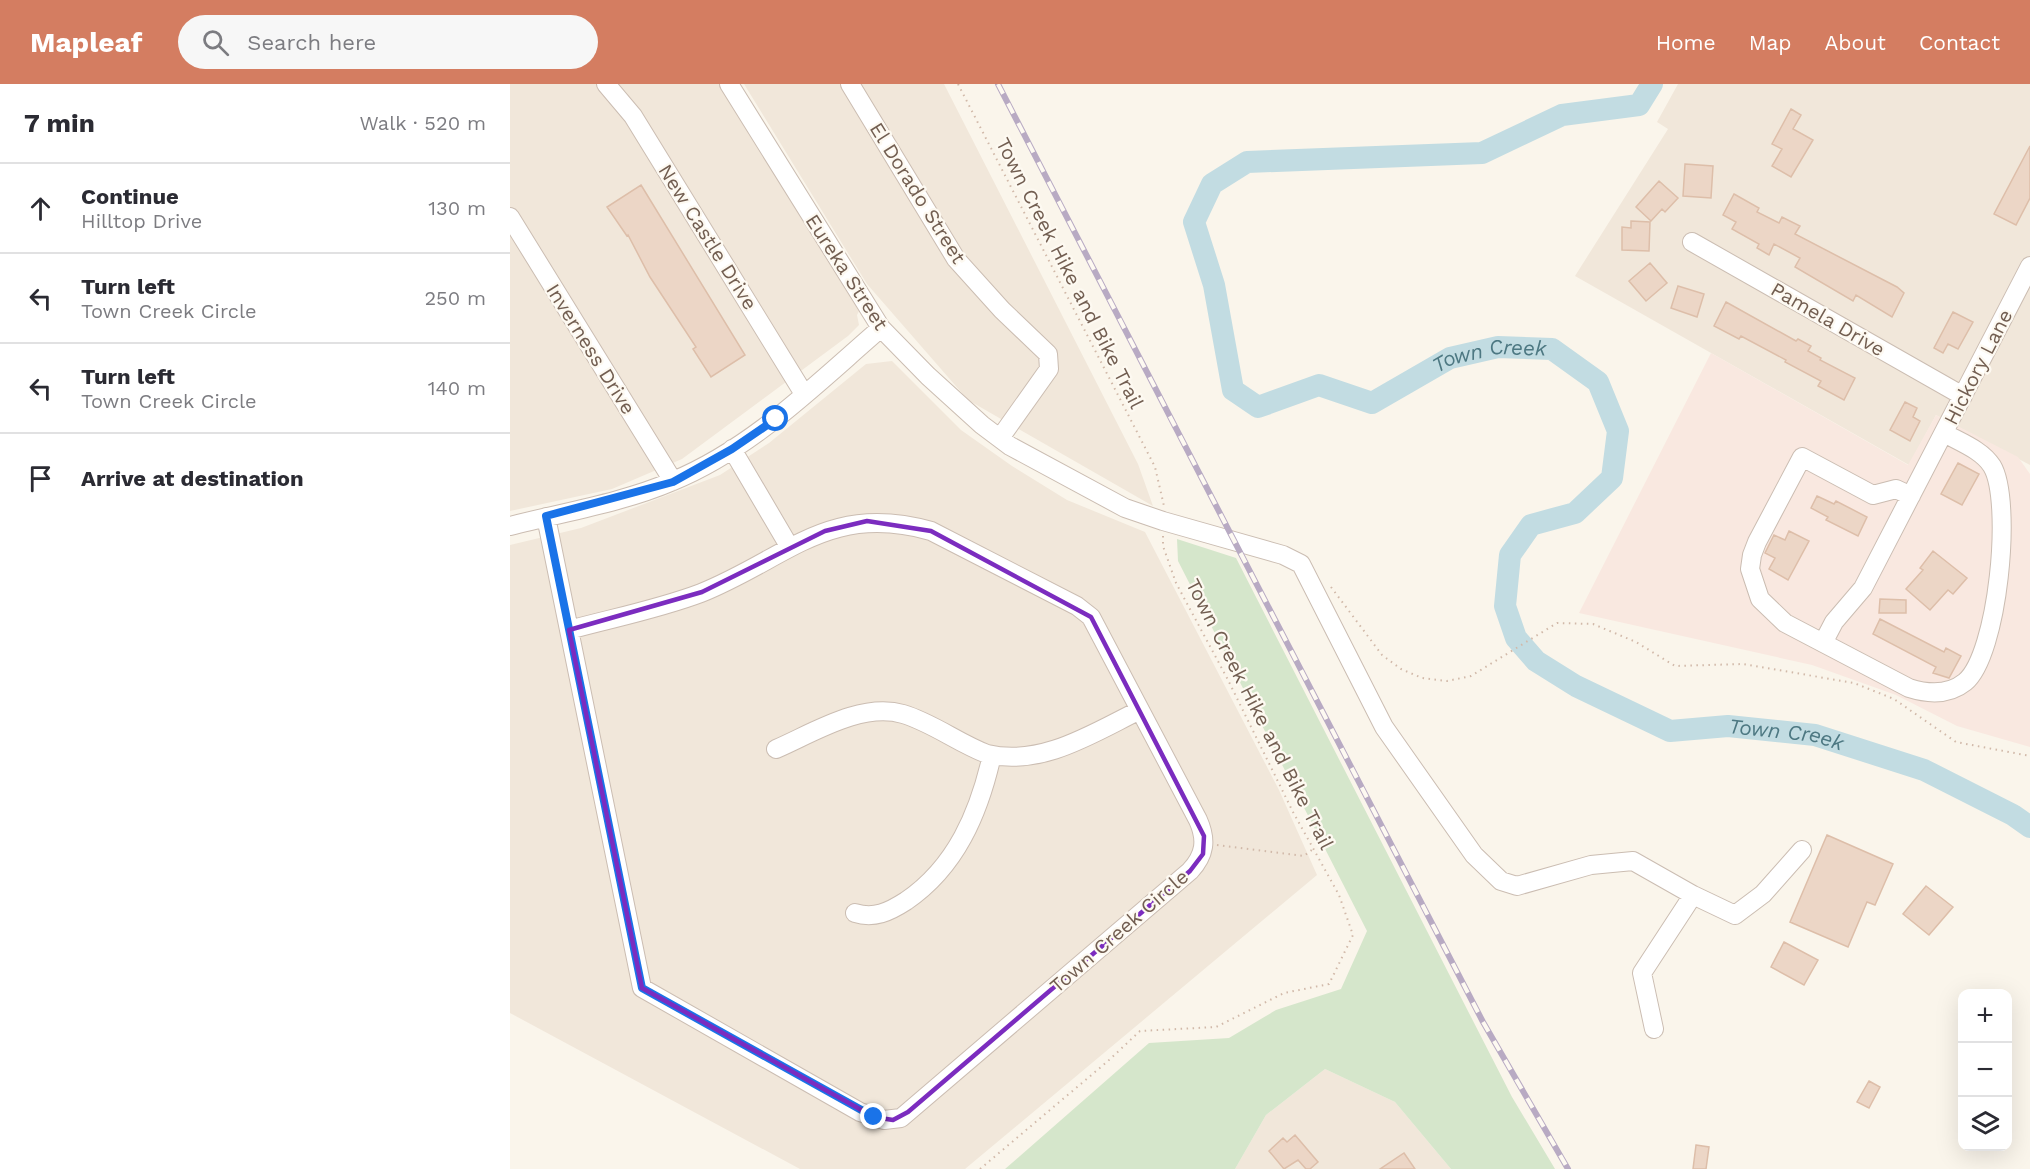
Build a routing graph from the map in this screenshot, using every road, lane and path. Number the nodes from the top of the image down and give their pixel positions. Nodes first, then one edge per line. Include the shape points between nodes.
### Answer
1 (606, 84) edge
2 (729, 84) edge
3 (850, 84) edge
4 (958, 84) edge
5 (510, 217) edge
6 (1692, 242) dead end
7 (2030, 266) edge
8 (881, 328) junction
9 (804, 394) junction
10 (1963, 396) junction
11 (1944, 433) junction
12 (1000, 438) junction
13 (732, 449) junction
14 (673, 482) junction
15 (1911, 496) junction
16 (546, 516) junction
17 (1163, 521) junction
18 (510, 526) edge
19 (789, 546) junction
20 (1328, 583) dead end
21 (570, 630) junction
22 (1823, 643) junction
23 (1140, 710) junction
24 (776, 750) dead end
25 (992, 755) junction
26 (2030, 756) edge
27 (1205, 843) junction
28 (1313, 849) junction
29 (1802, 850) dead end
30 (1693, 896) junction
31 (855, 913) dead end
32 (1654, 1029) dead end
33 (980, 1169) edge

1 - 9 street, New Castle Drive via 633,116
2 - 8 street, Eureka Street
3 - 12 street, El Dorado Street via 956,259 1048,354 1049,369
4 - 17 path, Town Creek Hike and Bike Trail via 1155,467 1164,505
5 - 14 street, Inverness Drive
6 - 10 street, Pamela Drive
7 - 10 street, Hickory Lane
8 - 9 street
8 - 12 street, Eureka Street via 928,376
9 - 13 street
10 - 11 street, Hickory Lane
11 - 15 street, Hickory Lane
11 - 22 street via 1988,460 1998,480 1999,584 1975,671 1954,689 1919,692
12 - 17 street, Eureka Street via 1089,490
13 - 14 street
13 - 19 street
14 - 16 street
15 - 22 street, Hickory Lane via 1863,588 1834,622
15 - 22 street via 1896,489 1873,495 1802,457 1757,542 1750,569 1760,599 1772,613
16 - 18 street
16 - 21 street, Town Creek Circle
17 - 28 path, Town Creek Hike and Bike Trail via 1163,546 1176,583
17 - 30 street, Eureka Street via 1283,555 1301,564 1384,727 1474,855 1501,881 1517,886 1591,865 1633,861
19 - 21 street via 702,592
19 - 23 street via 825,531 867,521 908,524 951,539 1085,611 1097,626
20 - 26 path via 1382,655 1422,678 1447,681 1471,676 1557,622 1593,624 1636,642 1675,666 1743,664 1854,682 1894,699 1956,742
21 - 27 street, Town Creek Circle via 642,988 874,1117 892,1120 908,1112 1190,871 1203,854
23 - 25 street via 1056,749 1026,756
23 - 27 street via 1198,820
24 - 25 street via 838,722 887,711
25 - 31 street via 973,819 943,869 917,894 885,913 869,917
27 - 28 path via 1304,856
28 - 33 path, Town Creek Hike and Bike Trail via 1340,895 1353,935 1329,984 1284,993 1216,1027 1140,1031
29 - 30 street, Eureka Street via 1763,894 1735,915
30 - 32 street via 1642,973

